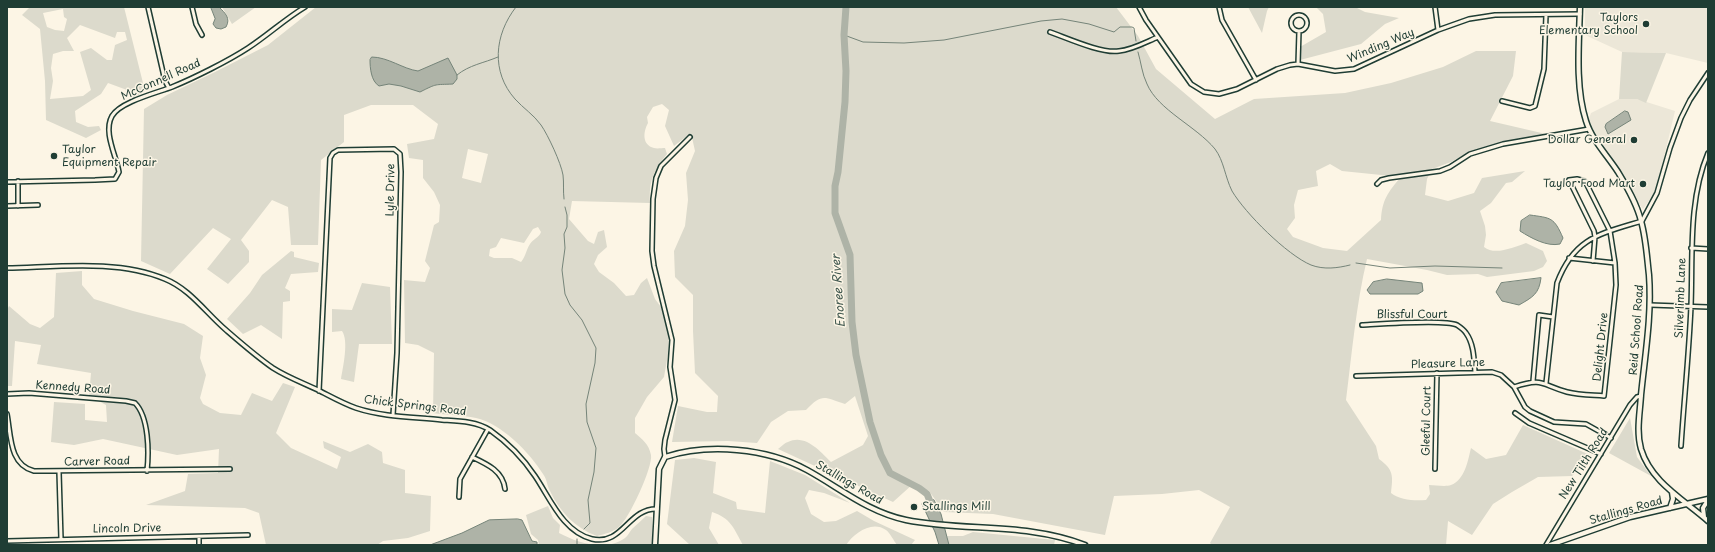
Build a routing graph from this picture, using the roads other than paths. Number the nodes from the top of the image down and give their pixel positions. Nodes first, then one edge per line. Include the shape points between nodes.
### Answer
1 (148, 7) edge
2 (192, 7) edge
3 (305, 7) edge
4 (1139, 7) edge
5 (1220, 7) edge
6 (1435, 7) edge
7 (1580, 7) edge
8 (1580, 14) junction
9 (1546, 15) junction
10 (1438, 30) junction
11 (1299, 31) junction
12 (1050, 32) dead end
13 (202, 35) dead end
14 (1158, 37) junction
15 (1298, 64) junction
16 (1708, 73) edge
17 (1256, 80) junction
18 (169, 88) junction
19 (1502, 101) dead end
20 (1590, 129) junction
21 (690, 137) dead end
22 (1708, 153) edge
23 (18, 181) junction
24 (7, 182) edge
25 (1377, 184) dead end
26 (38, 205) dead end
27 (7, 206) edge
28 (18, 206) junction
29 (1642, 221) junction
30 (1610, 231) junction
31 (1595, 237) junction
32 (1691, 248) junction
33 (1708, 249) edge
34 (1569, 258) junction
35 (1593, 260) junction
36 (1615, 263) junction
37 (7, 268) edge
38 (1650, 305) junction
39 (1691, 306) junction
40 (1708, 307) edge
41 (1553, 317) junction
42 (1362, 325) dead end
43 (1475, 372) junction
44 (1437, 373) junction
45 (1356, 376) dead end
46 (1533, 381) junction
47 (1546, 383) junction
48 (1514, 387) junction
49 (319, 391) junction
50 (7, 394) edge
51 (1641, 396) junction
52 (1515, 413) dead end
53 (7, 414) edge
54 (393, 415) junction
55 (488, 428) junction
56 (1611, 438) junction
57 (1681, 446) dead end
58 (1601, 454) junction
59 (472, 457) junction
60 (665, 457) junction
61 (230, 469) dead end
62 (1435, 469) dead end
63 (147, 471) junction
64 (59, 472) junction
65 (505, 489) dead end
66 (1672, 491) junction
67 (459, 497) dead end
68 (1708, 500) edge
69 (1688, 505) junction
70 (1669, 508) junction
71 (657, 509) junction
72 (1704, 517) junction
73 (1708, 520) edge
74 (248, 535) dead end
75 (199, 537) junction
76 (61, 539) junction
77 (71, 539) junction
78 (7, 541) edge
79 (72, 545) edge
80 (199, 545) edge
81 (655, 545) edge
82 (1085, 545) edge
83 (1546, 545) edge
84 (1550, 545) edge

1 - 18 street via 165,81
2 - 13 street
3 - 18 street, McConnell Road via 244,51
4 - 14 street, Winding Way
5 - 17 street via 1222,20
6 - 10 street
7 - 8 street, Reid School Road
8 - 9 street, Winding Way
8 - 20 street, Reid School Road via 1581,92
9 - 10 street, Winding Way via 1480,17
9 - 19 street via 1544,69 1535,106 1530,108
10 - 15 street, Winding Way via 1369,64 1350,70 1335,71
11 - 11 street via 1294,29 1291,21 1299,15 1304,17 1307,24
11 - 15 street
12 - 14 street via 1114,52
14 - 17 street, Winding Way via 1189,82 1199,90 1225,93
15 - 17 street, Winding Way via 1277,69
16 - 29 street via 1681,118 1658,193
18 - 23 street, McConnell Road via 123,106 112,116 109,130 119,170 115,179
20 - 25 street via 1503,144 1470,154 1446,169 1389,178
20 - 29 street, Reid School Road via 1624,183
21 - 60 street via 661,166 656,178 653,199 652,251 672,340 670,367 675,400 665,440
22 - 32 street, Silverlimb Lane via 1697,189
23 - 24 street, McConnell Road
23 - 28 street
26 - 28 street
27 - 28 street
29 - 30 street
29 - 38 street, Reid School Road via 1649,272
30 - 31 street
30 - 31 street, Delight Drive via 1585,181 1569,180
30 - 36 street, Delight Drive
31 - 34 street via 1578,248
31 - 35 street
32 - 33 street
32 - 39 street, Silverlimb Lane
34 - 35 street
34 - 41 street via 1557,283
35 - 36 street
36 - 47 street, Delight Drive via 1616,285 1604,396 1567,392
37 - 49 street, Chick Springs Road via 104,266 160,276 185,291 224,329 271,367
38 - 39 street
38 - 51 street, Reid School Road
39 - 40 street
39 - 57 street, Silverlimb Lane
41 - 46 street via 1539,315
41 - 47 street
42 - 43 street, Blissful Court via 1440,322 1457,325 1465,332 1472,346
43 - 44 street, Pleasure Lane
43 - 48 street, Pleasure Lane via 1501,375
44 - 45 street, Pleasure Lane
44 - 62 street, Gleeful Court
46 - 47 street, Delight Drive
46 - 48 street, Delight Drive
48 - 56 street, Pleasure Lane via 1525,407 1541,417 1562,424 1586,424
49 - 54 street, Chick Springs Road via 356,408
49 - 54 street, Lyle Drive via 330,158 338,150 394,149 400,155 401,172
50 - 63 street, Kennedy Road via 29,393 132,402 137,405 145,426
51 - 56 street, New Tilth Road via 1634,400
51 - 66 street, Reid School Road via 1638,430 1642,450 1654,474
52 - 58 street via 1529,422
53 - 64 street, Carver Road via 14,453 19,464 34,471
54 - 55 street, Chick Springs Road via 470,422
55 - 59 street
55 - 71 street, Chick Springs Road via 508,444 526,464 564,521 587,538 612,538 640,513 648,509
56 - 58 street, New Tilth Road
58 - 83 street, New Tilth Road
59 - 65 street via 497,471
59 - 67 street via 460,479
60 - 71 street via 659,469
60 - 82 street, Stallings Road via 714,450 748,451 768,455 798,465 848,496 895,517 922,522 1024,530
61 - 63 street, Carver Road
63 - 64 street, Carver Road
64 - 76 street
66 - 69 street, Reid School Road
66 - 70 street via 1674,499
68 - 69 street, Stallings Road
68 - 72 street via 1703,508
69 - 70 street, Stallings Road
69 - 72 street, Reid School Road
70 - 84 street, Stallings Road via 1630,518
71 - 81 street
72 - 73 street, Reid School Road
74 - 75 street, Lincoln Drive
75 - 77 street, Lincoln Drive
75 - 80 street
76 - 77 street, Lincoln Drive
76 - 78 street, Lincoln Drive
77 - 79 street

